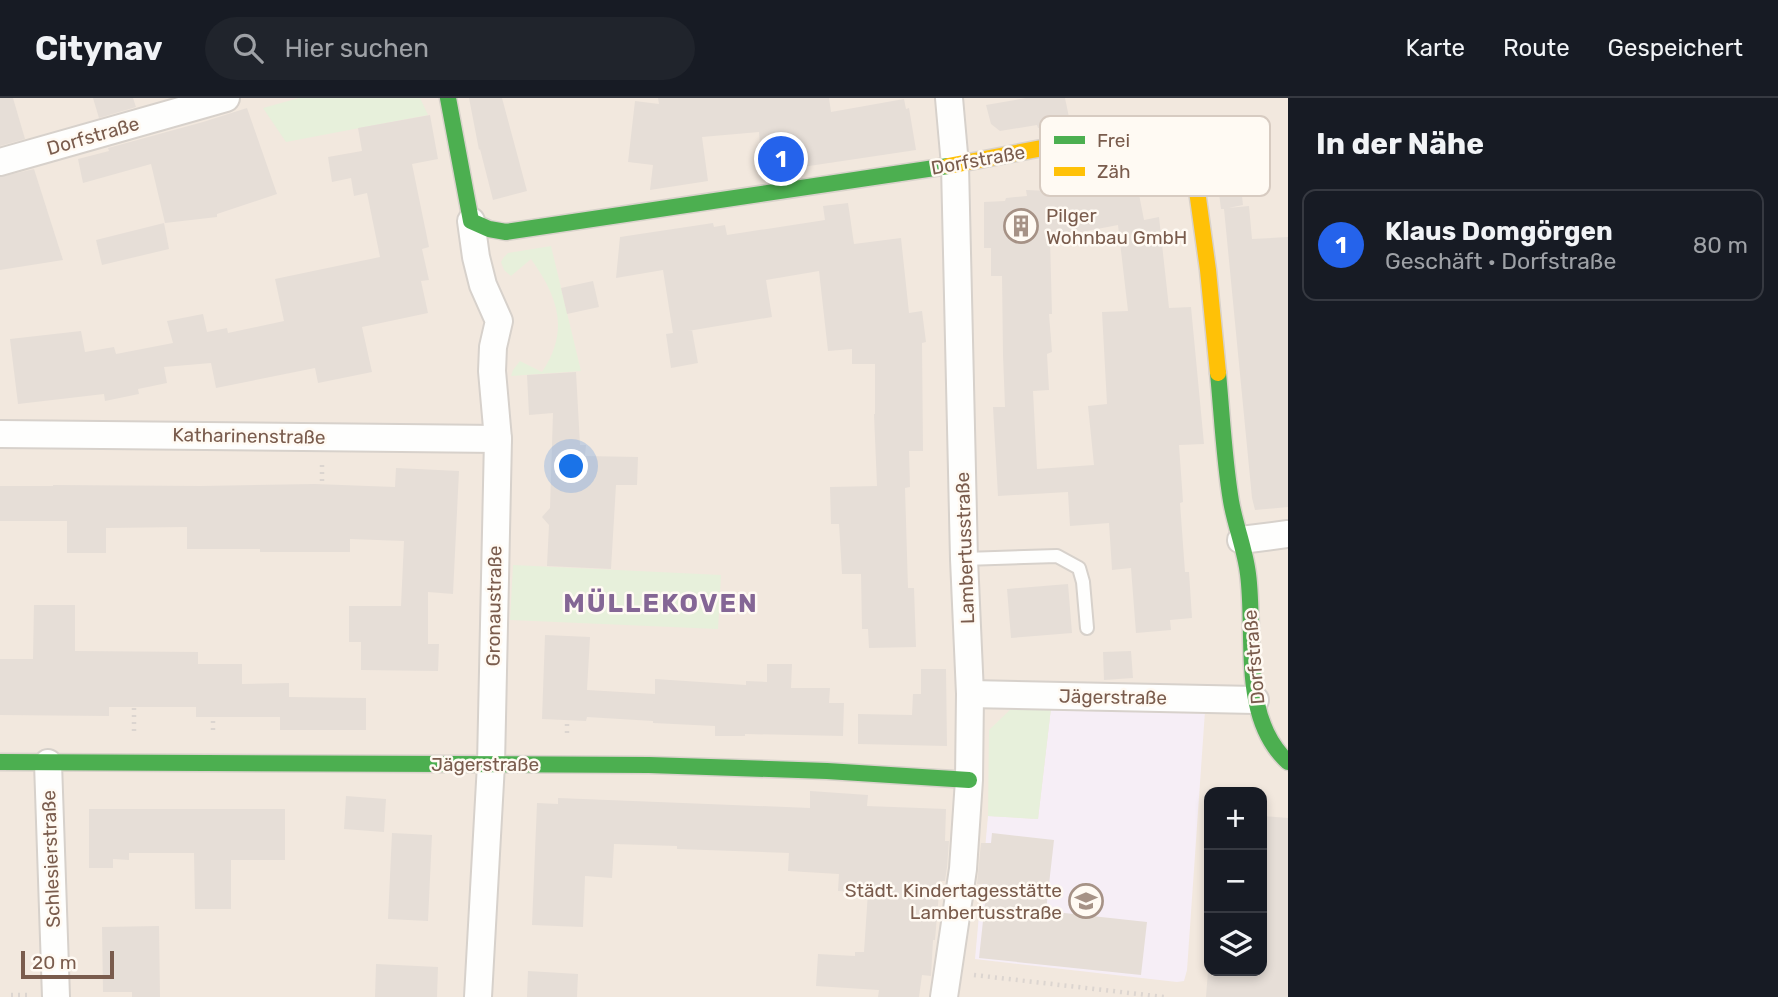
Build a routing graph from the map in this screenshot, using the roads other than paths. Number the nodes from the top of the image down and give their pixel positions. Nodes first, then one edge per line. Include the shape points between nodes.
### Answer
1 (226, 98) edge
2 (448, 98) edge
3 (949, 98) edge
4 (1040, 149) edge
5 (0, 162) edge
6 (955, 165) junction
7 (1198, 196) edge
8 (471, 220) junction
9 (0, 433) edge
10 (498, 439) junction
11 (1288, 534) edge
12 (1241, 540) junction
13 (964, 559) junction
14 (1087, 628) dead end
15 (970, 694) junction
16 (1255, 700) junction
17 (0, 762) edge
18 (1288, 762) edge
19 (48, 763) junction
20 (491, 764) junction
21 (969, 780) junction
22 (945, 984) edge
23 (55, 997) edge
24 (478, 997) edge

1 - 5 street, Dorfstraße
2 - 8 street
3 - 6 street, Lambertusstraße
4 - 6 street, Dorfstraße
6 - 8 street, Dorfstraße via 506,232
6 - 13 street, Lambertusstraße
7 - 12 street, Dorfstraße via 1231,500
8 - 10 street, Gronaustraße via 476,257 499,321 492,371
9 - 10 street, Katharinenstraße
10 - 20 street, Gronaustraße
11 - 12 street
12 - 16 street, Dorfstraße via 1248,573
13 - 14 lane via 1057,556 1079,568
13 - 15 street, Lambertusstraße
15 - 16 street, Jägerstraße
15 - 21 street, Lambertusstraße
16 - 18 street, Dorfstraße via 1269,740
17 - 19 street, Jägerstraße
19 - 20 street, Jägerstraße
19 - 23 street, Schlesierstraße
20 - 21 street, Jägerstraße via 649,765
20 - 24 street, Gronaustraße
21 - 22 street, Lambertusstraße via 963,869

